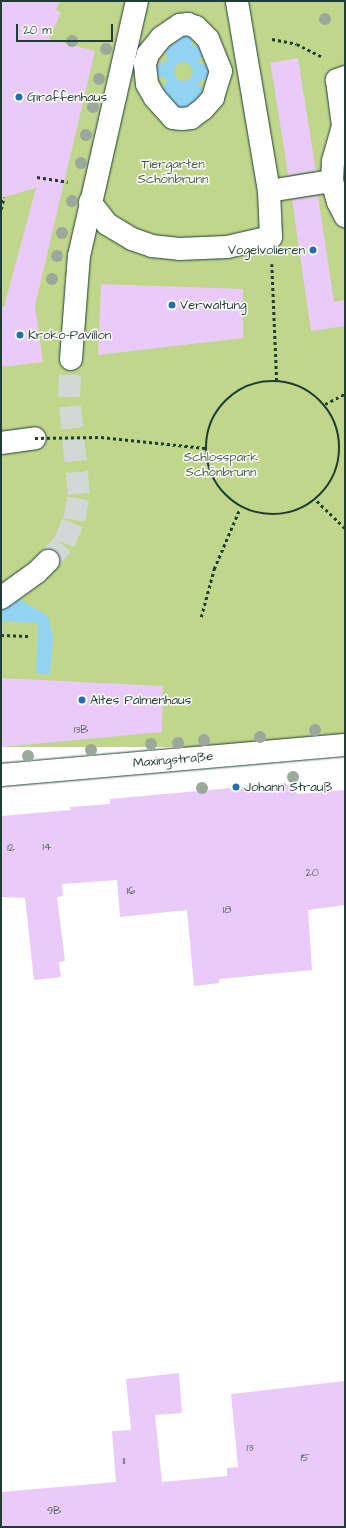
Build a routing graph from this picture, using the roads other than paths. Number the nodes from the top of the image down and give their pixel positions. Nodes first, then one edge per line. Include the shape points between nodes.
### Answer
1 (137, 1) edge
2 (237, 1) edge
3 (123, 59) junction
4 (145, 64) junction
5 (249, 67) junction
6 (221, 71) junction
7 (341, 78) edge
8 (332, 181) junction
9 (269, 191) junction
10 (90, 202) junction
11 (345, 216) edge
12 (71, 359) tunnel mouth
13 (35, 438) road end
14 (1, 443) edge
15 (48, 561) tunnel mouth
16 (1, 598) edge
17 (345, 745) edge
18 (1, 775) edge

1 - 3 street
2 - 5 street
3 - 4 street
3 - 10 street
4 - 6 street via 148,54 162,37 180,25 188,24 196,27 208,39
4 - 6 street via 147,84 155,98 173,118 182,119 203,109 212,98
5 - 6 street
5 - 9 street
7 - 8 street via 343,126 332,162
8 - 9 street
8 - 11 street
9 - 10 street via 271,237 227,247 179,249 152,246 132,239 107,224
10 - 12 street via 78,256
13 - 14 street
15 - 16 street
17 - 18 street, Maxingstraße

